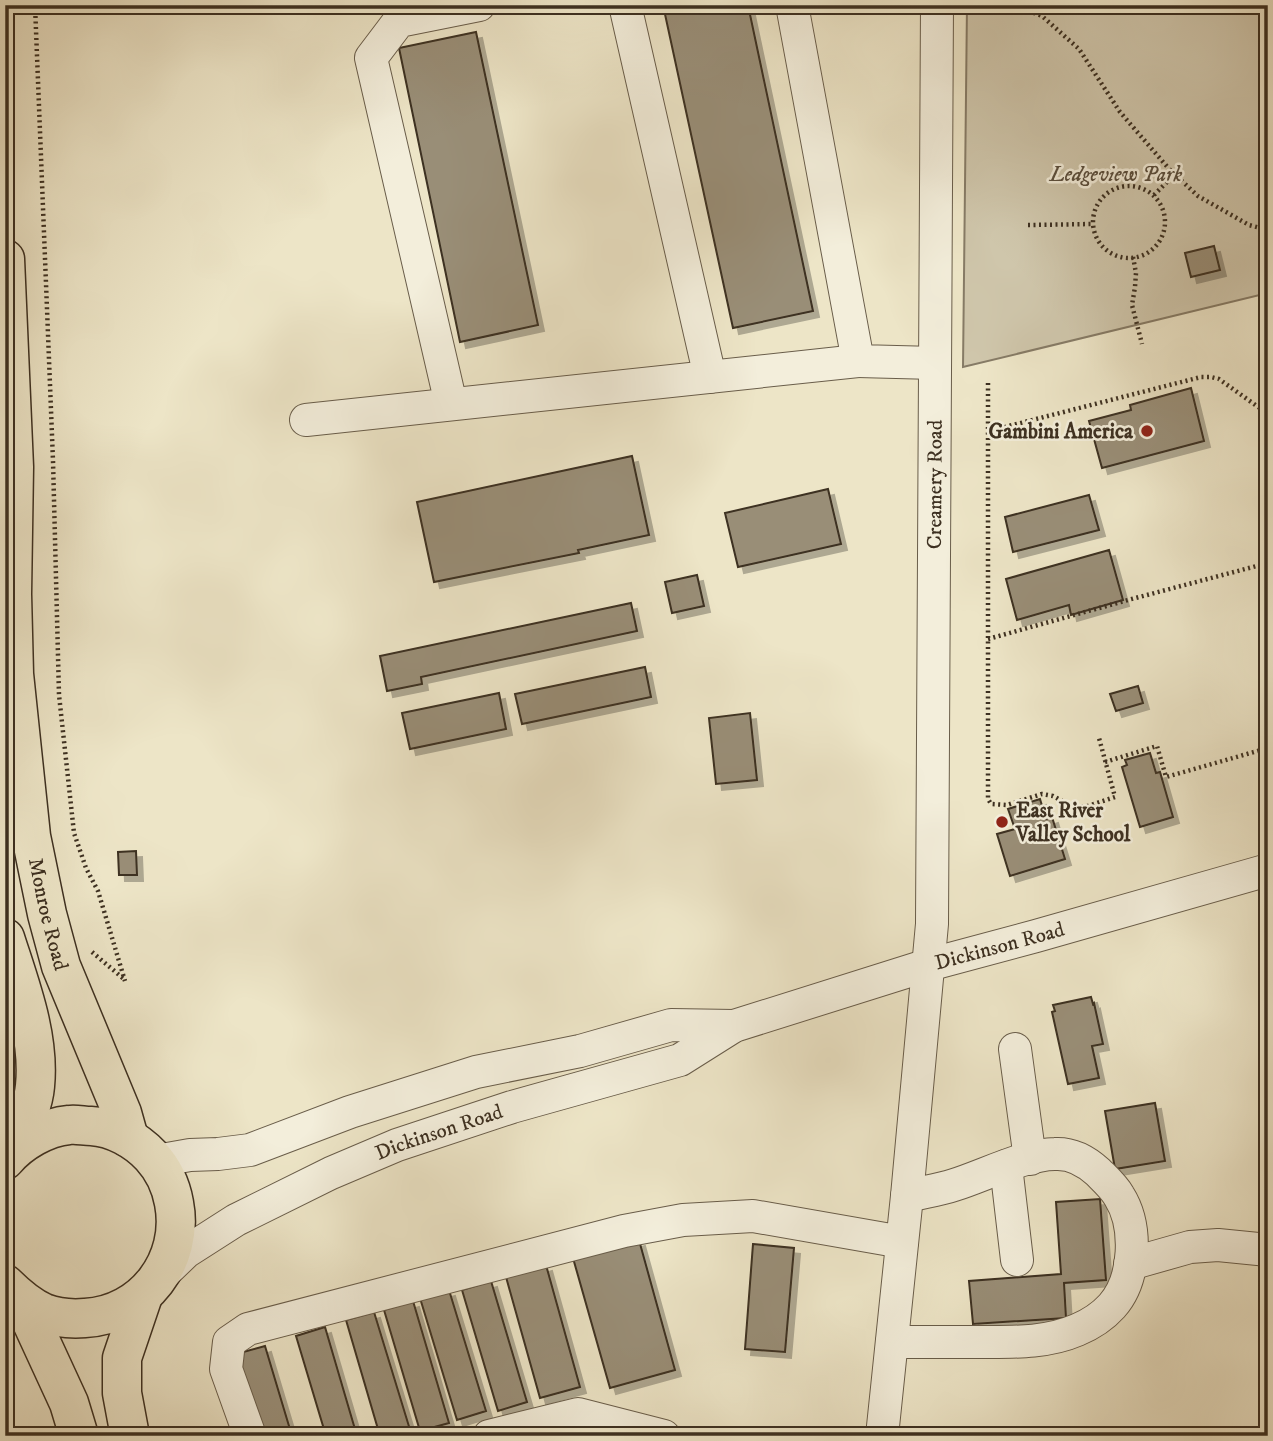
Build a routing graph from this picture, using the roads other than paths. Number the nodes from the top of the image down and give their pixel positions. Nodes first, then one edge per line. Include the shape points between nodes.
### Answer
1 (480, 5) edge
2 (625, 5) edge
3 (792, 5) edge
4 (937, 5) edge
5 (5, 259) edge
6 (858, 361) junction
7 (935, 363) junction
8 (710, 377) junction
9 (451, 404) junction
10 (306, 420) dead end
11 (1268, 870) edge
12 (5, 938) edge
13 (928, 965) junction
14 (734, 1026) junction
15 (1015, 1049) dead end
16 (143, 1149) junction
17 (9, 1156) edge
18 (1018, 1162) junction
19 (907, 1196) junction
20 (902, 1242) junction
21 (1268, 1250) edge
22 (1017, 1260) dead end
23 (1130, 1264) junction
24 (152, 1286) junction
25 (14, 1293) edge
26 (892, 1342) junction
27 (79, 1436) edge
28 (131, 1436) edge
29 (250, 1436) edge
30 (489, 1436) edge
31 (664, 1436) edge
32 (882, 1436) edge

1 - 9 street via 399,21 371,58
2 - 8 street
3 - 6 street
4 - 7 street, Creamery Road
5 - 16 main road, Monroe Road via 14,467 14,674 31,836 61,966 122,1113
6 - 7 street
6 - 8 street
7 - 13 street, Creamery Road via 932,924
8 - 9 street
9 - 10 street
11 - 13 street, Dickinson Road
12 - 17 main road via 36,1054 28,1115
13 - 14 street, Dickinson Road
13 - 19 street, Creamery Road
14 - 16 street, Dickinson Road via 671,1025 580,1051 476,1072 250,1150 190,1155
14 - 24 street, Dickinson Road via 680,1060 512,1107 331,1172 227,1225 186,1252
15 - 18 street
16 - 17 main road via 100,1126 68,1125 38,1134
16 - 24 main road, Monroe Road via 171,1188 177,1218 173,1249
18 - 19 street via 952,1186
18 - 22 street
18 - 23 street via 1055,1153 1073,1156 1104,1178 1128,1214
19 - 20 street
20 - 26 street
20 - 29 street via 753,1216 683,1220 624,1231 247,1329 229,1342 226,1368
21 - 23 street via 1190,1247
23 - 26 street via 1112,1306 1058,1337 1023,1342
24 - 25 main road via 122,1310 97,1318 70,1319 45,1313
24 - 28 main road via 122,1358 122,1393
25 - 27 main road via 69,1403
26 - 32 street
30 - 31 street via 578,1414

